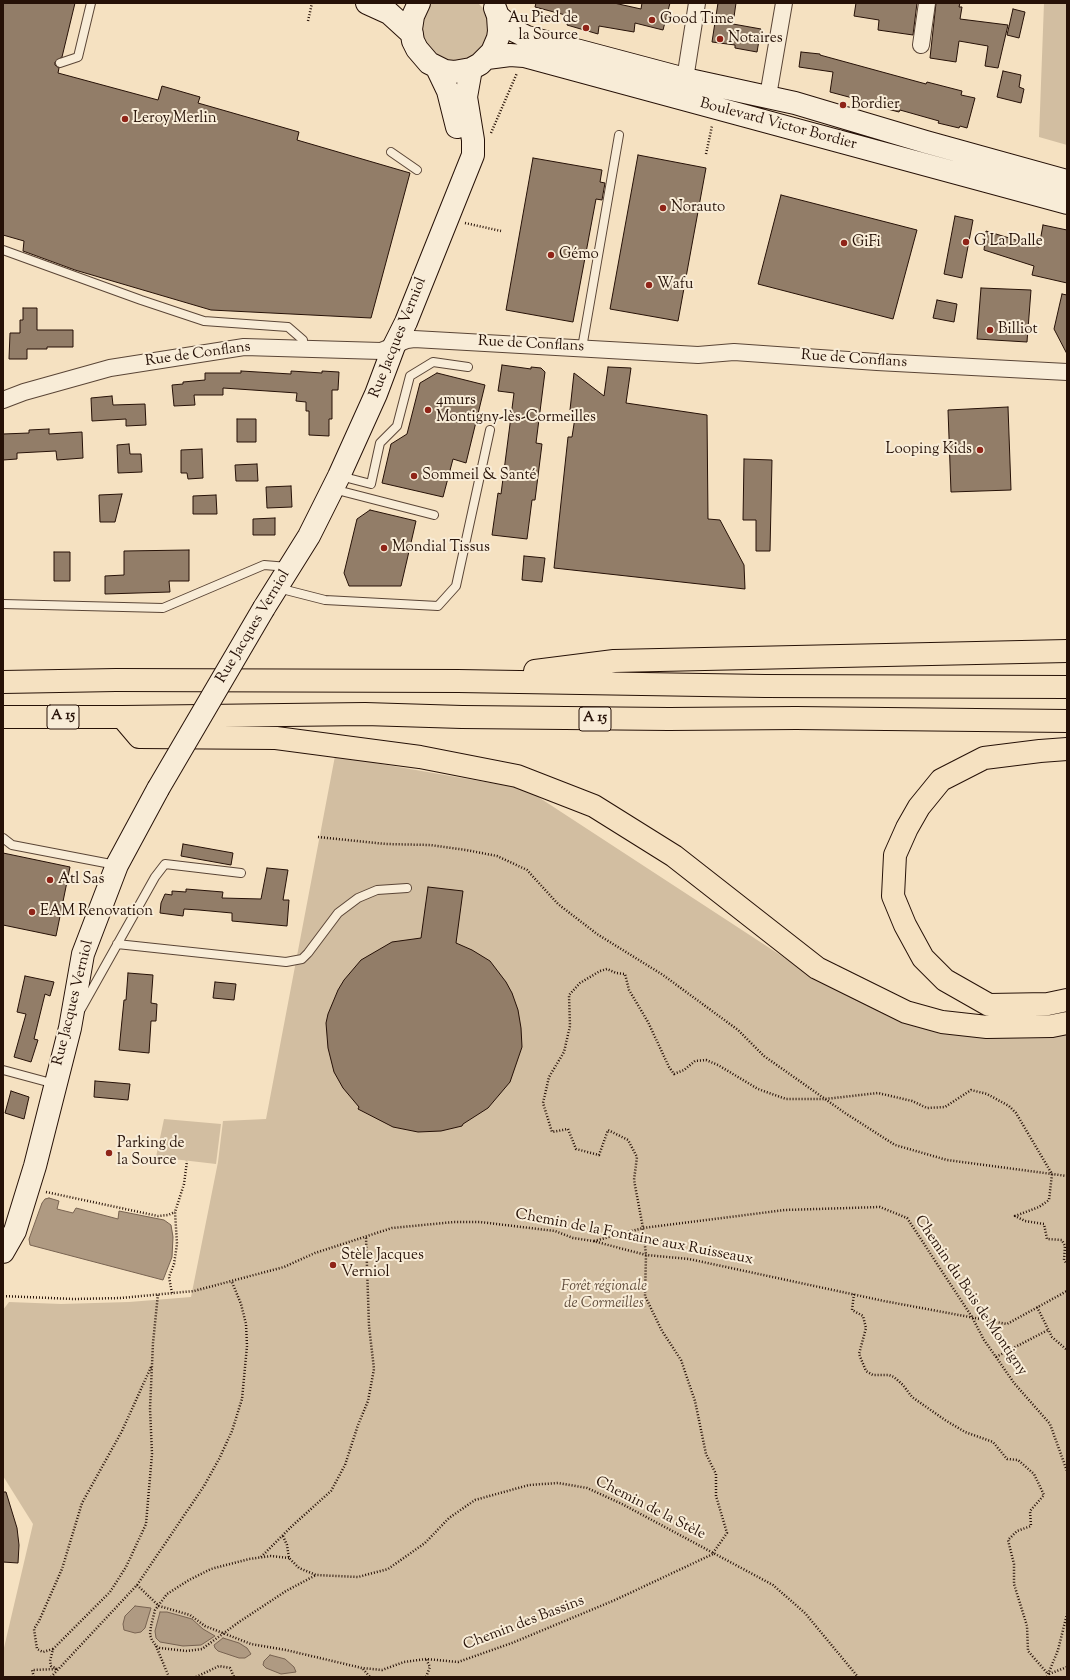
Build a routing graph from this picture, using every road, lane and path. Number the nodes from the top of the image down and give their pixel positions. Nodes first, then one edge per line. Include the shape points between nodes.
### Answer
1 (91, 3) edge
2 (312, 3) edge
3 (367, 3) edge
4 (420, 3) edge
5 (697, 3) edge
6 (784, 3) edge
7 (927, 3) edge
8 (495, 8) edge
9 (308, 20) dead end
10 (412, 34) junction
11 (921, 45) dead end
12 (60, 63) dead end
13 (479, 63) junction
14 (437, 68) junction
15 (518, 70) dead end
16 (685, 79) junction
17 (768, 96) junction
18 (716, 108) junction
19 (619, 135) dead end
20 (490, 136) dead end
21 (391, 152) dead end
22 (706, 154) dead end
23 (417, 170) dead end
24 (465, 172) junction
25 (1067, 181) edge
26 (1067, 203) edge
27 (463, 223) dead end
28 (501, 231) dead end
29 (3, 250) edge
30 (394, 346) junction
31 (304, 348) junction
32 (582, 348) junction
33 (468, 367) dead end
34 (1067, 372) edge
35 (3, 400) edge
36 (490, 430) dead end
37 (336, 483) junction
38 (434, 515) dead end
39 (291, 567) junction
40 (277, 587) junction
41 (3, 604) edge
42 (1067, 651) edge
43 (458, 681) junction
44 (3, 682) edge
45 (1067, 687) edge
46 (3, 717) edge
47 (122, 717) junction
48 (1067, 721) edge
49 (1067, 749) edge
50 (318, 837) dead end
51 (3, 838) edge
52 (117, 865) junction
53 (241, 873) dead end
54 (407, 888) dead end
55 (117, 944) junction
56 (1067, 1000) edge
57 (1067, 1023) edge
58 (70, 1028) junction
59 (3, 1070) edge
60 (55, 1084) junction
61 (825, 1099) junction
62 (188, 1161) dead end
63 (1052, 1174) junction
64 (1067, 1176) edge
65 (28, 1188) junction
66 (175, 1212) junction
67 (643, 1228) junction
68 (366, 1237) junction
69 (594, 1242) junction
70 (3, 1253) edge
71 (646, 1255) junction
72 (1067, 1264) edge
73 (232, 1282) junction
74 (1067, 1291) edge
75 (172, 1293) junction
76 (158, 1294) junction
77 (854, 1294) junction
78 (3, 1296) edge
79 (1037, 1306) junction
80 (972, 1317) junction
81 (1048, 1330) junction
82 (1067, 1350) edge
83 (996, 1357) junction
84 (152, 1365) junction
85 (1067, 1471) edge
86 (283, 1536) junction
87 (713, 1553) junction
88 (261, 1557) junction
89 (289, 1558) junction
90 (316, 1575) junction
91 (137, 1584) junction
92 (159, 1606) junction
93 (1067, 1614) edge
94 (224, 1634) junction
95 (156, 1646) junction
96 (53, 1649) junction
97 (426, 1659) junction
98 (1067, 1666) edge
99 (362, 1668) junction
100 (57, 1669) junction
101 (1048, 1675) edge
102 (34, 1677) edge
103 (51, 1677) edge
104 (169, 1677) edge
105 (196, 1677) edge
106 (234, 1677) edge
107 (370, 1677) edge
108 (426, 1677) edge
109 (858, 1677) edge

1 - 12 lane via 78,57
2 - 9 path
3 - 10 main road via 389,13
4 - 10 main road via 413,16
5 - 16 street
6 - 17 street
7 - 11 street
8 - 13 main road, Rue Jacques Verniol via 499,23 498,38 492,52
8 - 16 main road, Boulevard Victor Bordier via 515,31 527,37
10 - 14 main road via 422,57
13 - 14 main road, Boulevard Victor Bordier via 454,72
13 - 18 main road, Boulevard Victor Bordier via 510,55 524,56
13 - 24 main road, Rue Jacques Verniol via 466,97 473,155
14 - 24 main road via 451,102
15 - 20 path
16 - 17 main road, Boulevard Victor Bordier
17 - 25 main road, Boulevard Victor Bordier
18 - 22 path
18 - 26 main road, Boulevard Victor Bordier
19 - 32 lane
21 - 23 lane
24 - 30 main road, Rue Jacques Verniol via 406,322
27 - 28 path
29 - 31 lane via 204,321 288,327 303,340
30 - 31 street, Rue de Conflans via 381,352
30 - 32 street, Rue de Conflans via 414,339
30 - 37 main road, Rue Jacques Verniol via 376,394
31 - 35 street, Rue de Conflans via 244,347 110,368
32 - 34 street, Rue de Conflans via 698,355 734,352
33 - 37 lane via 432,362 410,376 397,426 380,443 371,484
36 - 40 lane via 456,586 438,606 325,600
37 - 38 lane
37 - 39 main road, Rue Jacques Verniol
39 - 40 main road, Rue Jacques Verniol
39 - 41 lane via 264,565 163,608
40 - 52 main road, Rue Jacques Verniol, bridge via 158,789
42 - 43 highway via 614,661
43 - 44 highway
43 - 45 highway
46 - 47 highway, A 15
47 - 48 highway, A 15 via 365,714 669,720 796,718
47 - 57 highway via 139,736 276,738 420,757 517,776 594,806 674,856 817,968 906,1012 942,1022 987,1028 1052,1026
49 - 56 highway via 984,758 941,780 919,807 895,855 893,896 923,958 945,980 989,1005 1048,1004
50 - 61 path via 466,850 497,856 527,870 558,904 597,934 663,975 738,1030 764,1056
51 - 52 lane via 12,845
52 - 58 main road, Rue Jacques Verniol via 84,954
53 - 55 lane via 165,864
54 - 55 lane via 377,890 358,898 338,913 302,959 286,962
55 - 58 lane
58 - 60 main road, Rue Jacques Verniol
59 - 60 lane, Rue Jacques Verniol
60 - 65 main road, Rue Jacques Verniol
61 - 63 path via 895,1145 948,1160
61 - 63 path via 878,1093 912,1101 928,1108 945,1107 971,1090 987,1094 1009,1106 1016,1113
61 - 67 path via 786,1099 770,1094 706,1060 695,1061 674,1074 629,990 625,974 607,969 580,982 569,995 570,1026 564,1052 549,1077 543,1102 552,1132 568,1129 576,1149 599,1156 608,1130 628,1140 636,1156 634,1180
62 - 66 path
63 - 64 path
63 - 72 path via 1049,1200 1015,1216 1025,1221 1044,1224 1047,1239 1062,1240 1065,1246 1064,1260
65 - 66 path via 158,1216
65 - 70 main road, Rue Jacques Verniol via 15,1231
66 - 75 path via 177,1244 169,1277
67 - 69 path, Chemin du Bois de Montigny
67 - 71 path
67 - 80 path, Chemin du Bois de Montigny via 785,1210 880,1207 907,1218
68 - 69 path, Chemin de la Fontaine aux Ruisseaux via 392,1228 480,1222 555,1231
68 - 73 path, Chemin de la Fontaine aux Ruisseaux via 315,1253 284,1267
68 - 86 path via 369,1326 374,1370 368,1400 345,1465 331,1491
69 - 71 path, Chemin de la Fontaine aux Ruisseaux
71 - 77 path, Chemin de la Fontaine aux Ruisseaux via 689,1258
71 - 87 path via 645,1296 662,1331 681,1360 694,1401 706,1454 716,1474 716,1496 727,1533
73 - 75 path, Chemin de la Fontaine aux Ruisseaux
73 - 91 path via 246,1324 242,1400 232,1431 208,1479
74 - 79 path, Chemin de la Fontaine aux Ruisseaux
75 - 76 path, Chemin de la Fontaine aux Ruisseaux
76 - 78 path, Chemin de la Fontaine aux Ruisseaux via 73,1299
76 - 84 path
77 - 80 path, Chemin de la Fontaine aux Ruisseaux
77 - 101 path via 852,1310 863,1316 866,1328 859,1354 866,1371 873,1375 894,1377 912,1397 945,1420 965,1432 993,1442 1007,1459 1018,1460 1034,1474 1044,1495 1030,1512 1031,1526 1017,1531 1008,1540 1014,1564 1014,1584 1027,1626 1028,1651
79 - 80 path, Chemin de la Fontaine aux Ruisseaux via 1007,1324
79 - 81 path
80 - 83 path, Chemin du Bois de Montigny
81 - 82 path
81 - 83 path
83 - 85 path, Chemin du Bois de Montigny via 1014,1383 1050,1424
84 - 96 path via 152,1454 146,1524 126,1567 110,1592
84 - 96 path via 122,1431 82,1503 62,1570 34,1628 37,1649 42,1652
86 - 88 path
86 - 89 path
87 - 90 path, Chemin de la Stèle via 587,1488 558,1483 530,1486 475,1500 449,1518 425,1543 388,1569 358,1577
87 - 97 path, Chemin des Bassins via 615,1600 512,1643 458,1662
87 - 109 path, Chemin de la Stèle via 773,1585 805,1612
88 - 89 path
88 - 92 path via 211,1569 167,1594
89 - 90 path, Chemin de la Stèle via 299,1568
90 - 94 path via 286,1591
91 - 92 path, Chemin des Bassins
91 - 100 path
92 - 94 path, Chemin des Bassins via 190,1615 205,1626
92 - 95 path via 154,1615 150,1635
93 - 101 path via 1058,1650
94 - 95 path via 202,1649 187,1651
94 - 99 path, Chemin des Bassins via 251,1644
95 - 104 path
96 - 100 path via 50,1661
97 - 99 path, Chemin des Bassins via 404,1662 382,1670
97 - 108 path via 430,1667
98 - 101 path
99 - 107 path
100 - 102 path via 32,1670
100 - 103 path
105 - 106 path via 219,1666 230,1668

